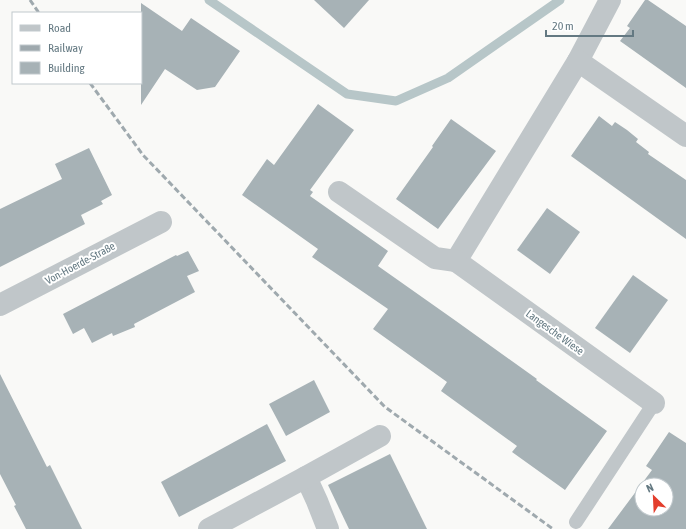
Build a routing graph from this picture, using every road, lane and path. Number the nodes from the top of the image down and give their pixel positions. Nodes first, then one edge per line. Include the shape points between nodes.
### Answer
1 (610, 0) edge
2 (578, 61) junction
3 (686, 136) edge
4 (339, 192) dead end
5 (161, 222) dead end
6 (456, 262) junction
7 (0, 305) edge
8 (654, 403) joint
9 (380, 436) dead end
10 (306, 477) junction
11 (576, 522) dead end
12 (209, 529) edge
13 (328, 529) edge

1 - 2 street
2 - 3 street
2 - 6 street
4 - 6 street, Langesche Wiese via 435,258
5 - 7 street, Von-Hoerde-Straße
6 - 8 street, Langesche Wiese
8 - 11 lane
9 - 10 street
10 - 12 street
10 - 13 street

